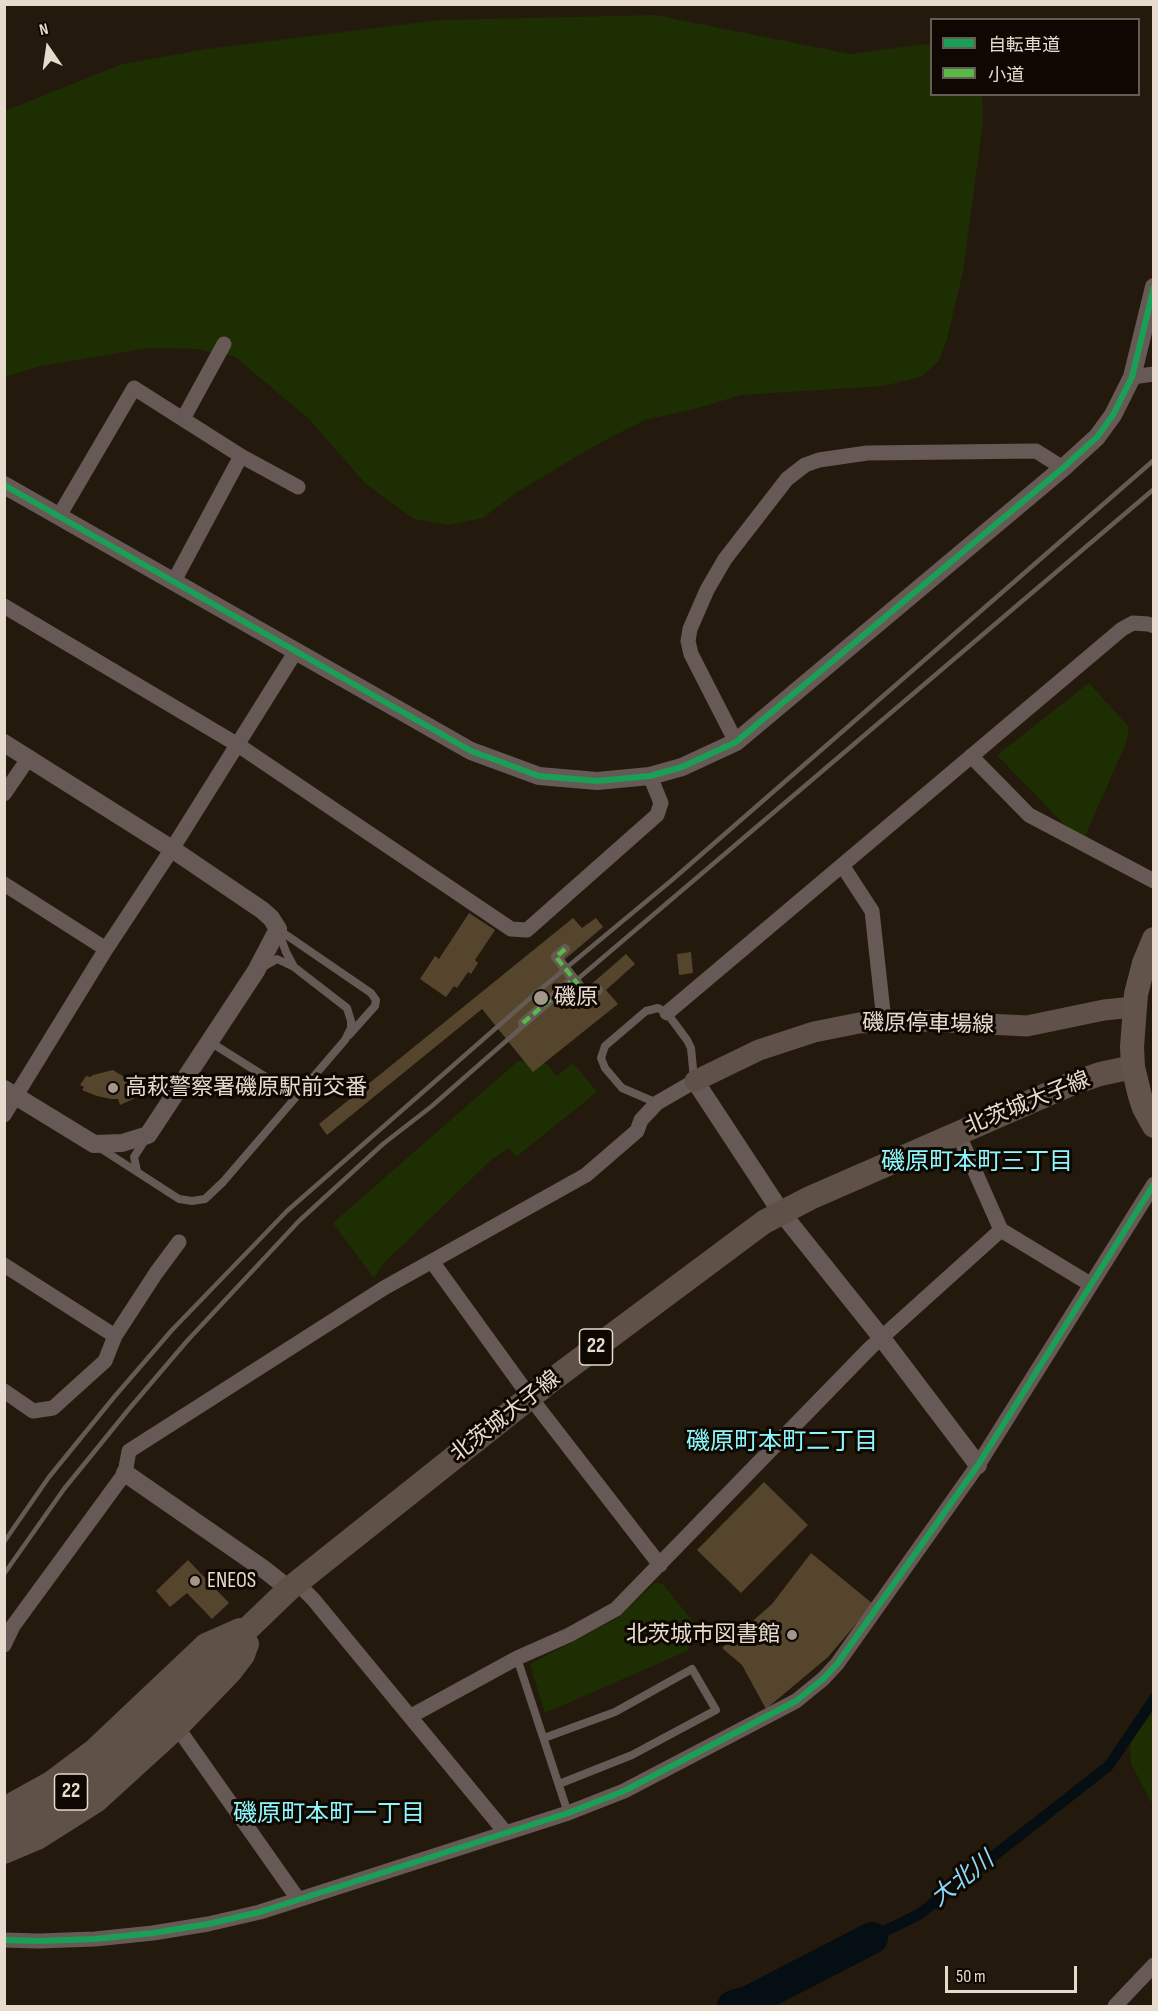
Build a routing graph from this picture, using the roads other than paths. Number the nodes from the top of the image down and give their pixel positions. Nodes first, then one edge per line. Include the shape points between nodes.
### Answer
1 (1154, 287) edge
2 (224, 345) dead end
3 (1154, 374) edge
4 (1132, 376) junction
5 (183, 419) junction
6 (241, 456) junction
7 (1063, 468) junction
8 (4, 485) edge
9 (298, 487) dead end
10 (59, 516) junction
11 (174, 581) junction
12 (4, 606) edge
13 (1154, 626) edge
14 (296, 651) junction
15 (736, 742) junction
16 (4, 743) edge
17 (238, 745) junction
18 (971, 756) junction
19 (28, 759) junction
20 (650, 776) junction
21 (4, 794) edge
22 (172, 849) junction
23 (842, 865) junction
24 (1154, 881) edge
25 (4, 884) edge
26 (278, 929) junction
27 (1154, 939) edge
28 (106, 949) junction
29 (563, 954) dead end
30 (294, 967) junction
31 (256, 971) junction
32 (574, 979) junction
33 (594, 991) dead end
34 (1134, 1007) junction
35 (667, 1013) junction
36 (884, 1021) junction
37 (523, 1023) dead end
38 (345, 1040) junction
39 (210, 1042) junction
40 (1133, 1067) junction
41 (695, 1081) junction
42 (11, 1092) edge
43 (296, 1096) junction
44 (657, 1103) junction
45 (4, 1115) edge
46 (1154, 1126) edge
47 (958, 1133) junction
48 (148, 1136) junction
49 (94, 1144) junction
50 (137, 1171) junction
51 (1154, 1184) edge
52 (781, 1212) junction
53 (1001, 1230) junction
54 (179, 1242) dead end
55 (433, 1263) junction
56 (4, 1265) edge
57 (1090, 1284) junction
58 (115, 1336) junction
59 (881, 1337) junction
60 (4, 1391) edge
61 (530, 1397) junction
62 (978, 1465) junction
63 (125, 1473) junction
64 (660, 1565) junction
65 (293, 1586) junction
66 (253, 1624) junction
67 (4, 1645) edge
68 (517, 1658) junction
69 (411, 1716) junction
70 (177, 1727) junction
71 (544, 1738) junction
72 (559, 1785) junction
73 (4, 1809) edge
74 (568, 1813) junction
75 (4, 1830) edge
76 (506, 1833) junction
77 (4, 1852) edge
78 (298, 1899) junction
79 (4, 1940) edge
80 (1154, 1965) edge
81 (1115, 2007) edge

1 - 4 street
2 - 5 street
3 - 4 street
4 - 7 street via 1097,437
5 - 6 street
5 - 10 street via 134,388
6 - 9 street
6 - 11 street
7 - 15 street
7 - 15 street via 1036,451 867,453 819,460 787,479 725,559 690,629 691,654
8 - 10 street
10 - 11 street
11 - 14 street
12 - 17 street
13 - 18 street via 1133,623 1122,629
14 - 17 street
14 - 20 street via 471,751 538,776 597,781
15 - 20 street via 682,767
16 - 19 street
17 - 20 street via 511,929 527,930 657,815 662,803
17 - 22 street
18 - 23 street
18 - 24 street via 1029,815
19 - 21 street
19 - 22 street
22 - 26 street via 262,910
22 - 28 street
23 - 35 street
23 - 36 street via 872,911
25 - 28 street
26 - 30 lane
26 - 31 street
26 - 38 lane via 372,993 375,1006
27 - 34 highway
28 - 42 street
29 - 32 street
30 - 31 lane via 277,958
30 - 38 lane via 347,1008 351,1028
31 - 39 street
32 - 33 street
32 - 37 street
34 - 36 main road, 磯原停車場線 via 1027,1026
34 - 40 highway
35 - 41 lane via 691,1048
35 - 44 lane via 658,1008 646,1011 604,1046 602,1058 605,1068 622,1088
36 - 41 main road, 磯原停車場線 via 814,1032 781,1042
38 - 43 lane
39 - 43 lane
39 - 48 street
40 - 46 highway via 1144,1108
40 - 47 main road, 北茨城大子線 / 22 via 1071,1084
41 - 44 street
41 - 52 street
42 - 45 street
42 - 49 street
43 - 50 lane via 205,1198 179,1199
44 - 55 street via 641,1120 638,1131 586,1175
47 - 52 main road, 北茨城大子線 / 22
47 - 53 street
48 - 49 street via 122,1143
48 - 50 lane via 134,1157
49 - 50 lane
51 - 57 street
52 - 59 street
52 - 61 main road, 北茨城大子線 / 22
53 - 57 street
53 - 59 street
54 - 58 street
55 - 61 street
55 - 63 street via 384,1288 138,1443 129,1450
56 - 58 street
57 - 62 street
58 - 60 street via 105,1361 52,1408 33,1411
59 - 62 street
59 - 64 street
61 - 64 street
61 - 65 main road, 北茨城大子線 / 22
62 - 74 street via 823,1679 775,1713 624,1791
63 - 65 street
63 - 67 street via 13,1626
64 - 68 street via 616,1609
65 - 66 main road, 北茨城大子線 / 22
65 - 69 street via 313,1599
66 - 70 main road via 243,1655
66 - 73 main road via 206,1645 95,1750 51,1783
66 - 75 main road, 北茨城大子線 / 22 via 131,1743 66,1797
68 - 69 street
68 - 71 lane
69 - 76 street
70 - 77 main road via 97,1800 37,1838
70 - 78 street
71 - 72 lane
71 - 72 lane via 615,1712 692,1669 716,1710 633,1755
72 - 74 lane
74 - 76 street
76 - 78 street
78 - 79 street via 260,1912 153,1933 95,1939
80 - 81 street

